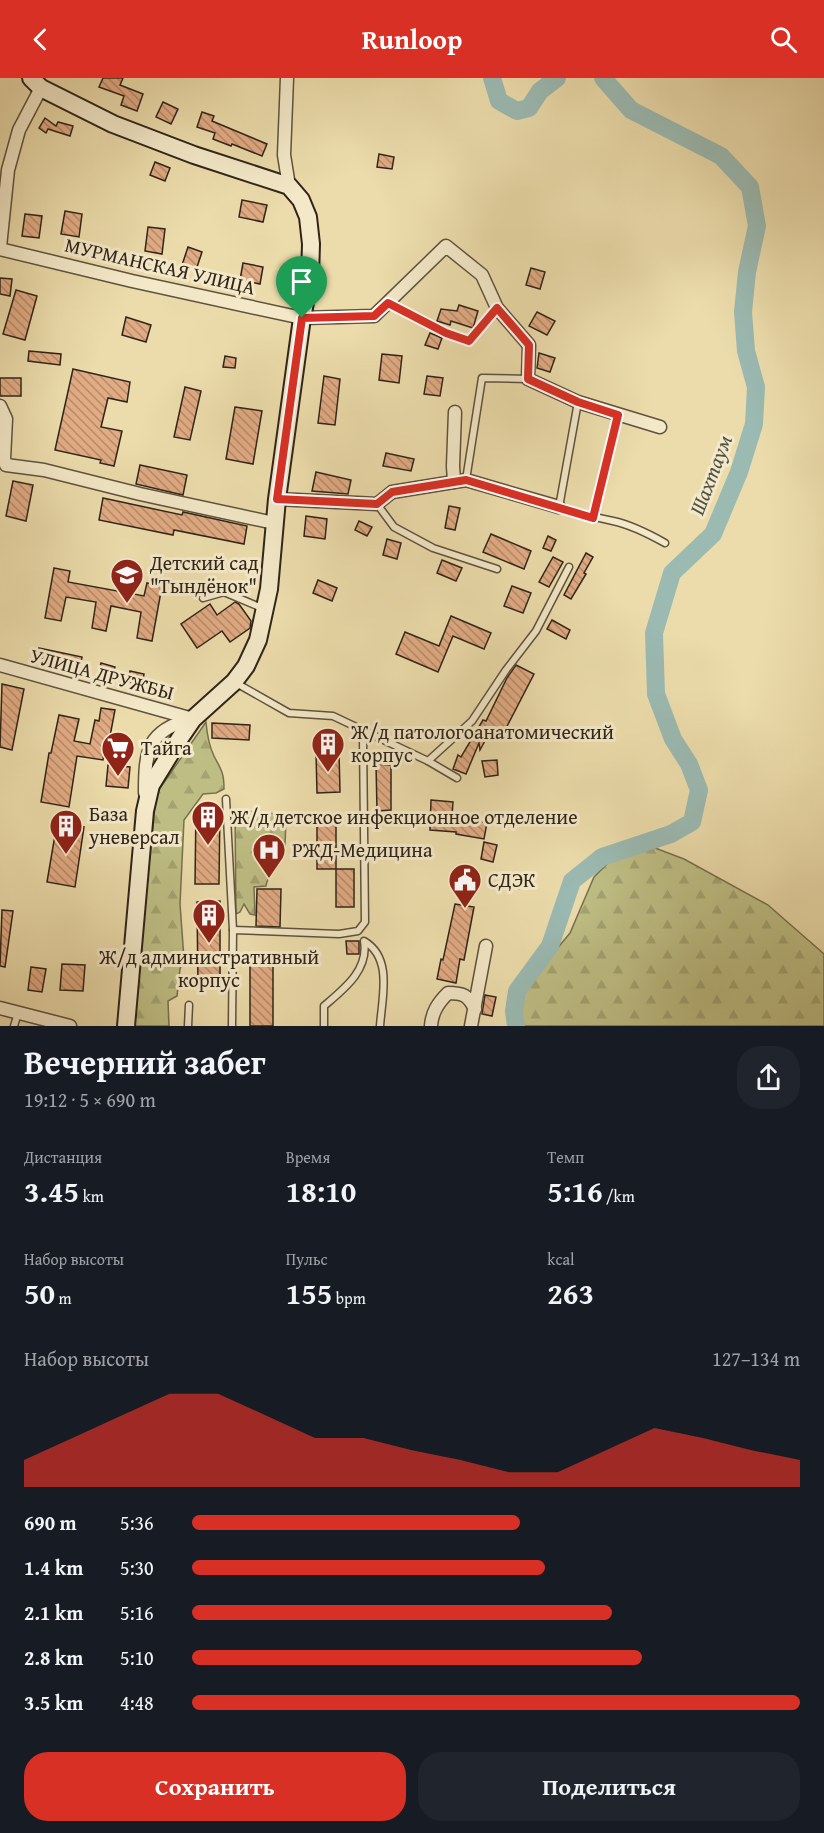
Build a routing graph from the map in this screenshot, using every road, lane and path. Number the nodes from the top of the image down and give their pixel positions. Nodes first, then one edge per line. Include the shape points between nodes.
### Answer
1 (287, 78) edge
2 (36, 83) edge
3 (289, 186) junction
4 (0, 248) edge
5 (388, 303) junction
6 (497, 308) junction
7 (302, 318) junction
8 (528, 379) junction
9 (578, 402) junction
10 (0, 406) edge
11 (455, 412) dead end
12 (618, 415) junction
13 (660, 427) dead end
14 (460, 481) junction
15 (277, 499) junction
16 (377, 504) junction
17 (558, 507) junction
18 (593, 518) junction
19 (274, 523) junction
20 (665, 543) dead end
21 (569, 567) dead end
22 (497, 569) dead end
23 (203, 598) dead end
24 (266, 609) junction
25 (0, 665) edge
26 (234, 682) junction
27 (193, 719) junction
28 (363, 737) dead end
29 (428, 761) junction
30 (458, 778) dead end
31 (226, 799) dead end
32 (233, 930) junction
33 (352, 932) junction
34 (364, 941) junction
35 (486, 946) dead end
36 (189, 1005) dead end
37 (0, 1008) edge
38 (475, 1009) junction
39 (18, 1013) junction
40 (14, 1026) edge
41 (70, 1026) edge
42 (126, 1026) edge
43 (188, 1026) edge
44 (232, 1026) edge
45 (324, 1026) edge
46 (380, 1026) edge
47 (431, 1026) edge
48 (471, 1026) edge

1 - 3 street via 284,155
2 - 3 street via 113,124
2 - 4 street via 8,170
3 - 7 street via 308,217 311,244
4 - 7 street, МУРМАНСКАЯ УЛИЦА
5 - 6 lane via 469,341
5 - 6 street, МУРМАНСКАЯ УЛИЦА via 446,246 482,275
5 - 7 street, МУРМАНСКАЯ УЛИЦА via 374,316
6 - 8 street, МУРМАНСКАЯ УЛИЦА via 529,345
7 - 15 street
8 - 9 street
8 - 14 lane via 482,378
9 - 12 street
9 - 17 lane
10 - 19 street via 6,419 6,465 44,470
11 - 14 street via 453,466
12 - 13 street
12 - 18 lane
14 - 16 street via 392,492
14 - 17 street
15 - 16 street
15 - 19 street
16 - 22 lane via 394,527 434,548
17 - 18 lane
18 - 20 lane via 614,521
19 - 24 street
21 - 29 lane via 536,631 472,721
23 - 24 lane via 224,592
24 - 26 street via 253,654
25 - 27 street, УЛИЦА ДРУЖБЫ
26 - 27 street
26 - 29 lane via 288,713 333,716
27 - 42 street via 151,785 145,811
28 - 33 lane via 365,922
29 - 30 lane
31 - 32 lane
32 - 33 lane
32 - 44 lane
33 - 34 lane
34 - 45 lane via 364,958 355,976 324,1006
34 - 46 lane via 373,946 382,962
35 - 38 street
36 - 43 lane
37 - 39 street
38 - 47 street via 461,993 448,993 432,1015
38 - 48 street
39 - 40 lane
39 - 41 street

